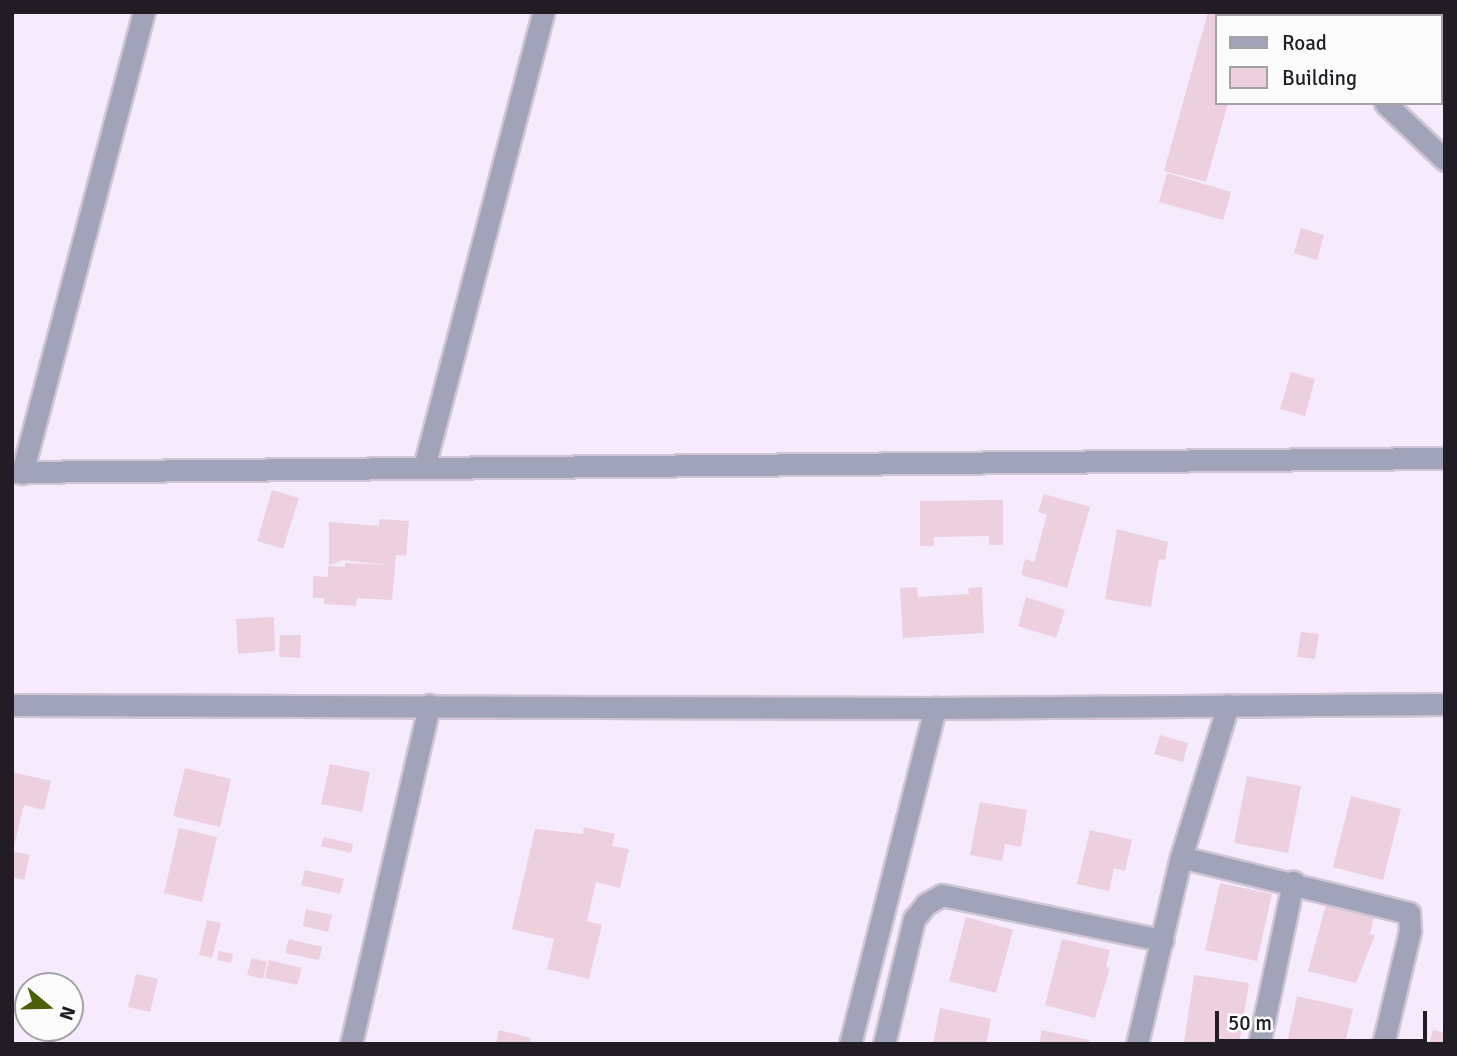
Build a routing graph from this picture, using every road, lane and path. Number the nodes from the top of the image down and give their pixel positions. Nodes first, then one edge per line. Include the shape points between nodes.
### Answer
1 (144, 12) edge
2 (543, 12) edge
3 (1387, 105) edge
4 (1445, 160) edge
5 (1445, 458) edge
6 (424, 467) junction
7 (17, 472) edge
8 (1445, 704) edge
9 (12, 705) edge
10 (429, 705) junction
11 (1228, 705) junction
12 (935, 708) junction
13 (1181, 857) junction
14 (1293, 882) junction
15 (1162, 940) junction
16 (351, 1044) edge
17 (850, 1044) edge
18 (884, 1044) edge
19 (1137, 1044) edge
20 (1259, 1044) edge
21 (1382, 1044) edge

1 - 7 street
2 - 6 street
3 - 4 street
5 - 6 street
6 - 7 street
8 - 11 street
9 - 10 street
10 - 12 street
10 - 16 street
11 - 12 street
11 - 13 street
12 - 17 street
13 - 14 street
13 - 15 street
14 - 20 street
14 - 21 street via 1409,913 1410,931
15 - 18 street via 942,895 926,904 914,919
15 - 19 street

